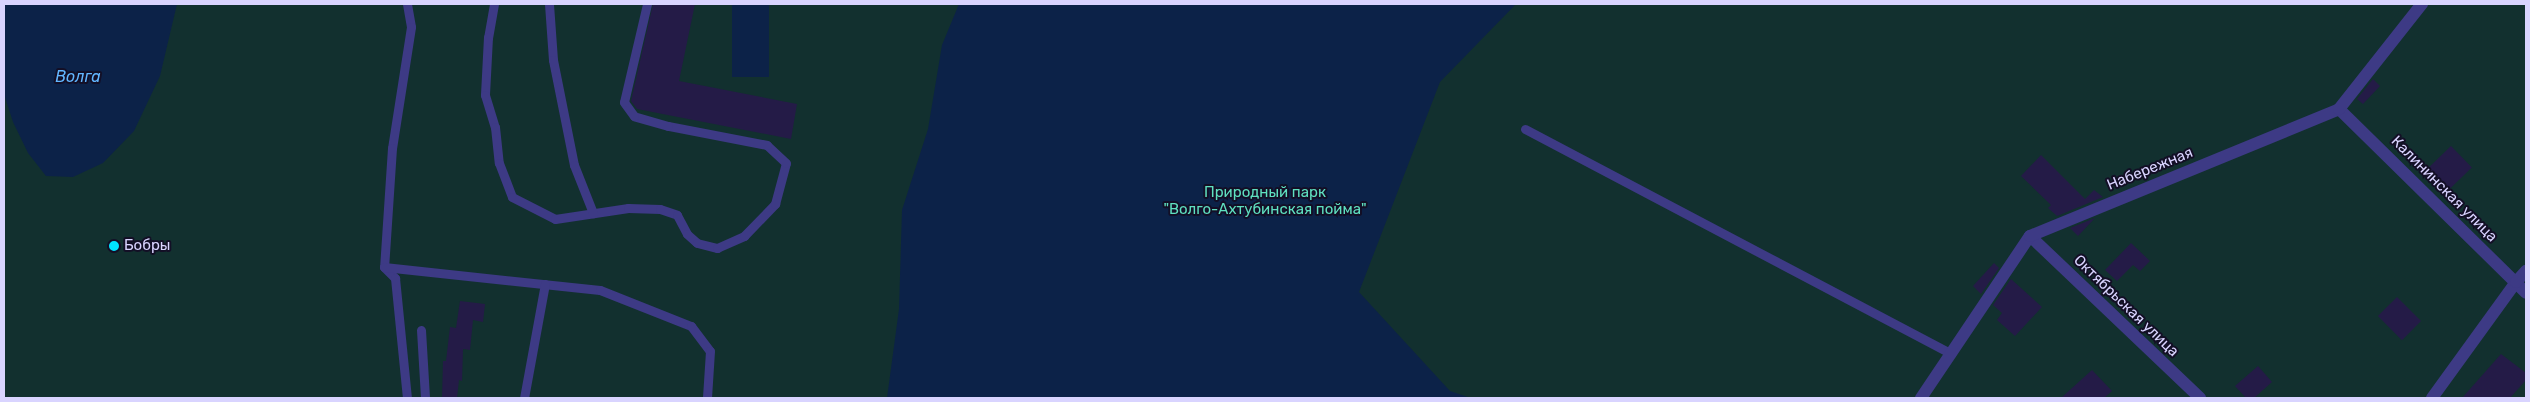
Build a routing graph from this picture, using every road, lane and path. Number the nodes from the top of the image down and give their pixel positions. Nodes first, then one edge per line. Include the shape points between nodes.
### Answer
1 (407, 4) edge
2 (494, 4) edge
3 (549, 4) edge
4 (647, 4) edge
5 (2422, 4) edge
6 (2340, 108) junction
7 (1525, 128) dead end
8 (593, 213) junction
9 (2030, 236) junction
10 (384, 267) junction
11 (2526, 271) edge
12 (2516, 282) junction
13 (545, 284) junction
14 (2526, 293) edge
15 (421, 330) dead end
16 (1951, 354) junction
17 (407, 398) edge
18 (425, 398) edge
19 (524, 398) edge
20 (706, 398) edge
21 (1921, 398) edge
22 (2200, 398) edge
23 (2432, 398) edge

1 - 10 lane via 411,27 392,148
2 - 8 lane via 488,37 486,95 495,127 499,163 512,197 555,219
3 - 8 lane via 553,60 574,165
4 - 8 lane via 624,102 634,116 668,126 767,144 786,163 775,204 744,236 717,248 697,243 687,234 676,215 660,209 628,208
5 - 6 street, Набережная
6 - 9 street, Набережная
6 - 12 street, Калининская улица
7 - 16 lane
9 - 16 street
9 - 22 street, Октябрьская улица
10 - 13 lane
10 - 17 lane via 395,278
11 - 12 street
12 - 14 street, Калининская улица
12 - 23 street
13 - 19 lane
13 - 20 lane via 600,290 691,326 710,351
15 - 18 lane
16 - 21 street

